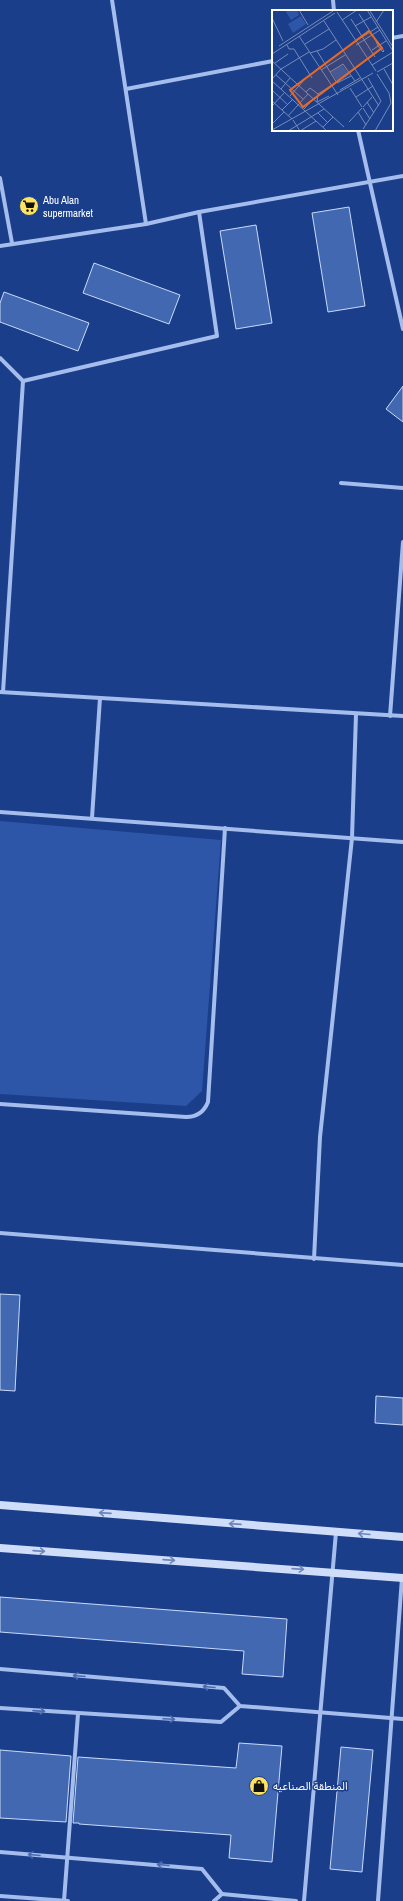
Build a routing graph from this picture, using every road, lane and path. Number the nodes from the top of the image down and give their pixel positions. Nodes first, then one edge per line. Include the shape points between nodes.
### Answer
1 (112, 0) edge
2 (333, 0) edge
3 (334, 10) edge
4 (403, 36) edge
5 (393, 38) edge
6 (272, 60) edge
7 (126, 89) junction
8 (358, 131) edge
9 (403, 176) edge
10 (0, 178) edge
11 (369, 182) junction
12 (199, 212) junction
13 (146, 224) junction
14 (12, 243) junction
15 (0, 246) edge
16 (403, 329) edge
17 (0, 358) edge
18 (23, 381) junction
19 (341, 483) dead end
20 (403, 488) edge
21 (403, 542) edge
22 (1, 692) edge
23 (100, 698) junction
24 (356, 714) junction
25 (390, 716) junction
26 (403, 716) edge
27 (0, 812) edge
28 (92, 818) junction
29 (225, 828) junction
30 (352, 838) junction
31 (403, 842) edge
32 (0, 1104) edge
33 (0, 1233) edge
34 (314, 1259) junction
35 (403, 1265) edge
36 (0, 1505) edge
37 (336, 1532) junction
38 (403, 1537) edge
39 (0, 1548) edge
40 (332, 1572) junction
41 (403, 1578) edge
42 (0, 1669) edge
43 (240, 1706) junction
44 (0, 1708) edge
45 (320, 1712) junction
46 (78, 1714) junction
47 (392, 1718) junction
48 (403, 1720) edge
49 (0, 1852) edge
50 (67, 1858) junction
51 (222, 1894) junction
52 (0, 1896) edge
53 (64, 1901) edge
54 (68, 1901) edge
55 (214, 1901) edge
56 (296, 1901) edge
57 (304, 1901) edge
58 (378, 1901) edge

1 - 7 street
2 - 3 street
4 - 5 street
6 - 7 street
7 - 13 street
8 - 11 street
9 - 11 street
10 - 14 street
11 - 12 street
11 - 16 street
12 - 13 street
12 - 18 street via 217,336
13 - 14 street
14 - 15 street
17 - 18 street
18 - 22 street
19 - 20 street
21 - 25 street
22 - 23 street
23 - 24 street
23 - 28 street
24 - 25 street
24 - 30 street
25 - 26 street
27 - 28 street
28 - 29 street
29 - 30 street
29 - 32 street via 208,1102 202,1112 186,1117
30 - 31 street
30 - 34 street via 320,1137
33 - 34 street
34 - 35 street
37 -> 36 main road
38 -> 37 main road
37 - 40 street
39 -> 40 main road
40 - 41 main road
40 - 45 street
41 - 47 street
43 -> 42 street via 224,1688
43 - 45 street
46 -> 43 street via 221,1722
44 -> 46 street
45 - 47 street
45 - 57 street
46 - 50 street
47 - 48 street
47 - 58 street
50 -> 49 street
51 -> 50 street via 202,1869
50 - 53 street
51 - 55 street
51 - 56 street
52 - 53 street
53 - 54 street

